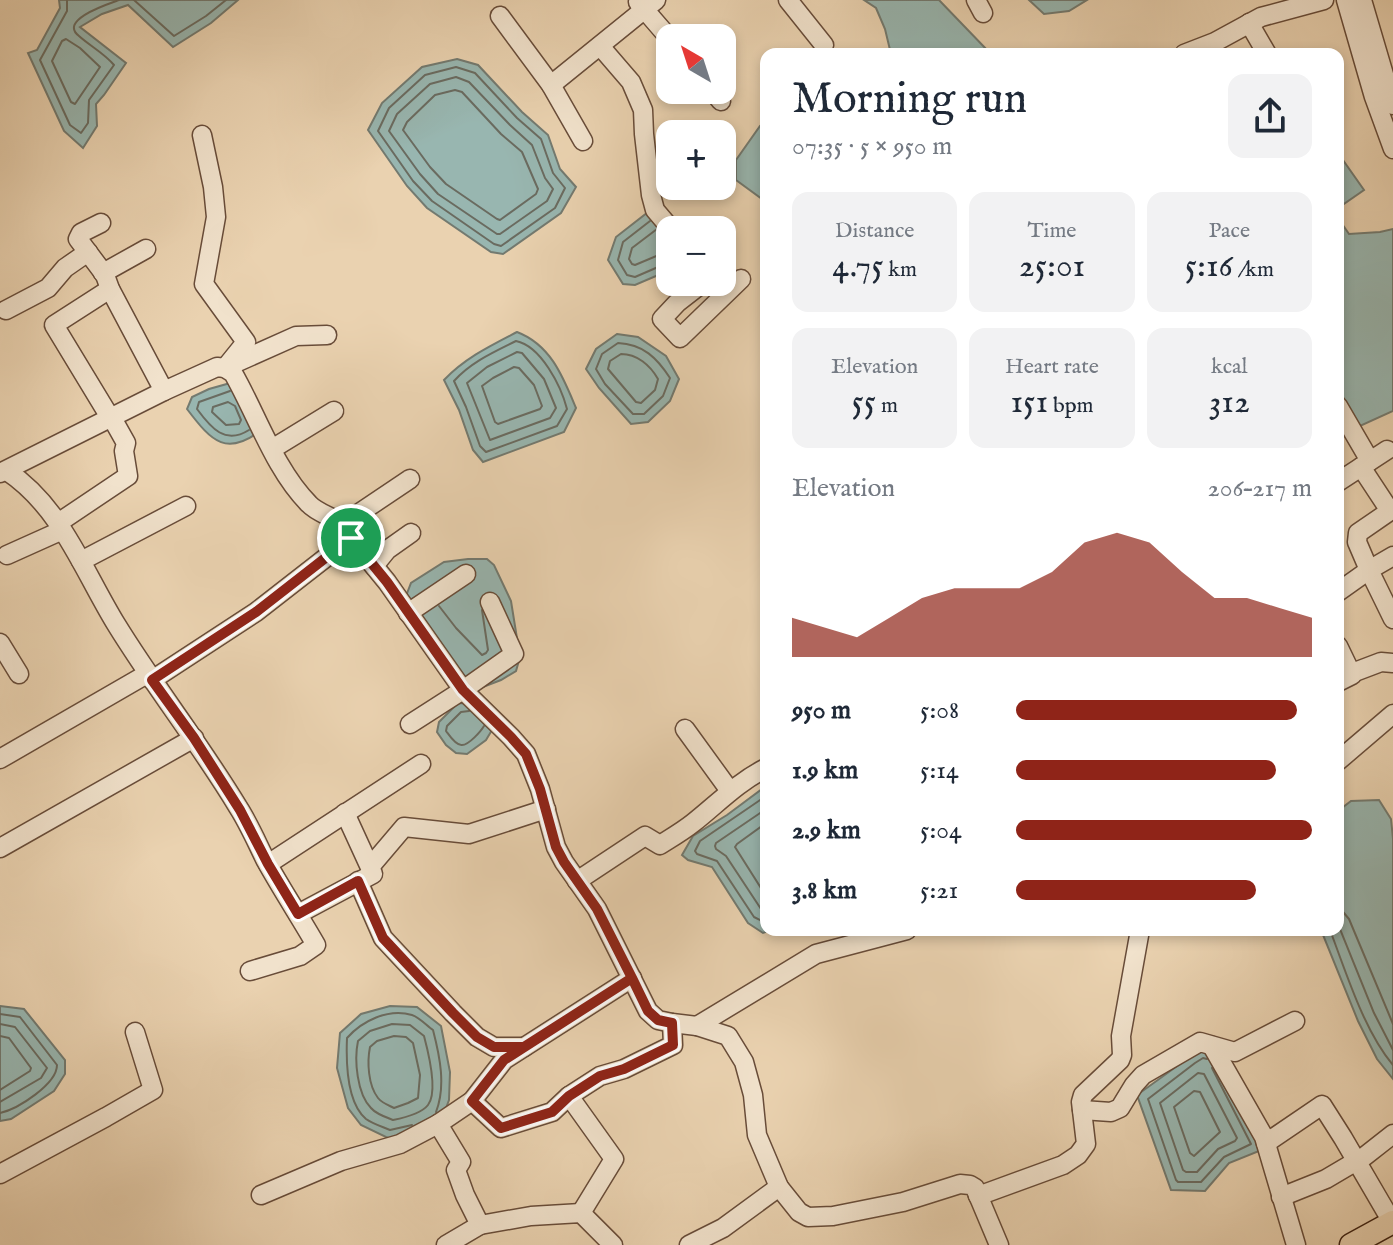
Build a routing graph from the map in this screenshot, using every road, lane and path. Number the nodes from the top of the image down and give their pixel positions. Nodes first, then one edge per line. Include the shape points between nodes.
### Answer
1 (788, 0) edge
2 (1324, 0) edge
3 (1346, 0) edge
4 (1362, 0) edge
5 (646, 3) edge
6 (500, 16) dead end
7 (1249, 23) junction
8 (660, 24) edge
9 (824, 45) dead end
10 (600, 46) junction
11 (1200, 48) edge
12 (1264, 48) edge
13 (551, 85) junction
14 (1393, 105) edge
15 (202, 135) dead end
16 (583, 141) dead end
17 (1393, 149) edge
18 (660, 216) edge
19 (101, 223) dead end
20 (146, 249) dead end
21 (88, 252) junction
22 (741, 279) dead end
23 (106, 281) junction
24 (736, 284) edge
25 (686, 296) edge
26 (723, 296) edge
27 (6, 310) dead end
28 (327, 335) dead end
29 (225, 368) junction
30 (164, 391) junction
31 (334, 411) dead end
32 (1344, 418) edge
33 (112, 419) junction
34 (272, 449) junction
35 (1387, 450) dead end
36 (1366, 464) junction
37 (3, 472) edge
38 (1344, 478) edge
39 (410, 479) dead end
40 (186, 506) dead end
41 (59, 525) junction
42 (347, 531) junction
43 (411, 533) dead end
44 (7, 555) dead end
45 (1393, 556) edge
46 (81, 561) junction
47 (374, 566) junction
48 (1369, 570) junction
49 (466, 574) dead end
50 (1344, 588) edge
51 (490, 602) dead end
52 (408, 613) junction
53 (1393, 619) edge
54 (0, 643) edge
55 (1393, 663) edge
56 (19, 674) dead end
57 (150, 677) junction
58 (1345, 678) edge
59 (463, 690) junction
60 (1393, 714) edge
61 (410, 724) dead end
62 (685, 729) dead end
63 (194, 738) junction
64 (1344, 756) edge
65 (0, 759) edge
66 (421, 764) dead end
67 (760, 771) edge
68 (730, 791) junction
69 (546, 809) junction
70 (345, 813) junction
71 (0, 848) edge
72 (268, 864) junction
73 (364, 874) junction
74 (577, 881) junction
75 (298, 914) junction
76 (884, 936) edge
77 (1139, 936) edge
78 (250, 971) dead end
79 (632, 978) junction
80 (1295, 1021) dead end
81 (672, 1023) junction
82 (697, 1026) junction
83 (135, 1032) dead end
84 (1212, 1046) junction
85 (524, 1047) junction
86 (569, 1096) junction
87 (472, 1101) junction
88 (1082, 1110) junction
89 (438, 1124) junction
90 (1393, 1134) edge
91 (1266, 1143) junction
92 (1356, 1161) junction
93 (0, 1174) edge
94 (779, 1187) junction
95 (261, 1195) dead end
96 (978, 1196) junction
97 (1281, 1197) junction
98 (581, 1213) junction
99 (1393, 1222) edge
100 (480, 1225) junction
101 (1293, 1241) edge
102 (446, 1245) edge
103 (613, 1245) edge
104 (689, 1245) edge
105 (999, 1245) edge
106 (1351, 1245) edge

1 - 9 street
2 - 7 street
3 - 17 street
4 - 14 street
5 - 8 street
5 - 10 street
6 - 13 street
7 - 11 street
7 - 12 street
10 - 13 street
10 - 18 street via 631,82 643,110 651,195
13 - 16 street
15 - 29 street via 216,217 204,284 246,342
19 - 21 street via 78,239
20 - 23 street
21 - 23 street
21 - 27 street via 48,288
22 - 24 street
23 - 30 street
23 - 33 street via 54,325
25 - 26 street via 662,319 680,338
28 - 29 street via 296,336
29 - 30 street
29 - 34 street via 233,373
30 - 33 street
31 - 34 street
32 - 36 street
33 - 37 street
33 - 41 street via 126,443 128,476
34 - 42 street via 308,504
35 - 36 street
36 - 38 street
36 - 48 street via 1390,511 1358,533
37 - 41 street via 26,485
39 - 42 street
40 - 46 street
41 - 44 street via 56,533
41 - 46 street
42 - 47 street
42 - 57 street via 256,612
43 - 47 street
45 - 48 street
46 - 57 street
47 - 52 street
48 - 50 street
48 - 53 street
49 - 52 street
51 - 59 street via 514,654
52 - 59 street
54 - 56 street
55 - 58 street via 1381,662
57 - 63 street
57 - 65 street
59 - 61 street
59 - 69 street via 526,754
60 - 64 street
62 - 68 street
63 - 71 street
63 - 72 street
66 - 70 street
67 - 68 street
68 - 74 street via 660,845 645,836
69 - 73 street via 469,834 404,827
69 - 74 street via 556,847
70 - 72 street
70 - 73 street
72 - 75 street
73 - 75 street
73 - 85 street via 383,938 477,1037 494,1047
74 - 79 street
75 - 78 street via 316,945 300,956
76 - 82 street via 816,954
77 - 88 street via 1122,1055 1083,1095
79 - 81 street via 648,1011
79 - 85 street
80 - 84 street via 1235,1052
81 - 82 street
81 - 86 street via 673,1045 600,1076
82 - 94 street via 728,1036 741,1055 757,1135
83 - 93 street via 153,1090
84 - 88 street via 1200,1042 1143,1075 1120,1108
84 - 91 street
85 - 87 street via 504,1060
86 - 87 street via 552,1112 501,1128
86 - 98 street via 614,1159
87 - 89 street
88 - 96 street via 1086,1144 1078,1155
89 - 95 street via 400,1144 341,1161
89 - 100 street via 461,1162 456,1170
90 - 92 street
91 - 92 street via 1322,1105
91 - 97 street
92 - 97 street
92 - 99 street
94 - 96 street via 799,1212 818,1218 903,1202 960,1184 975,1188
94 - 104 street via 723,1228
96 - 105 street
97 - 101 street
98 - 100 street
98 - 103 street
99 - 106 main road
100 - 102 street

